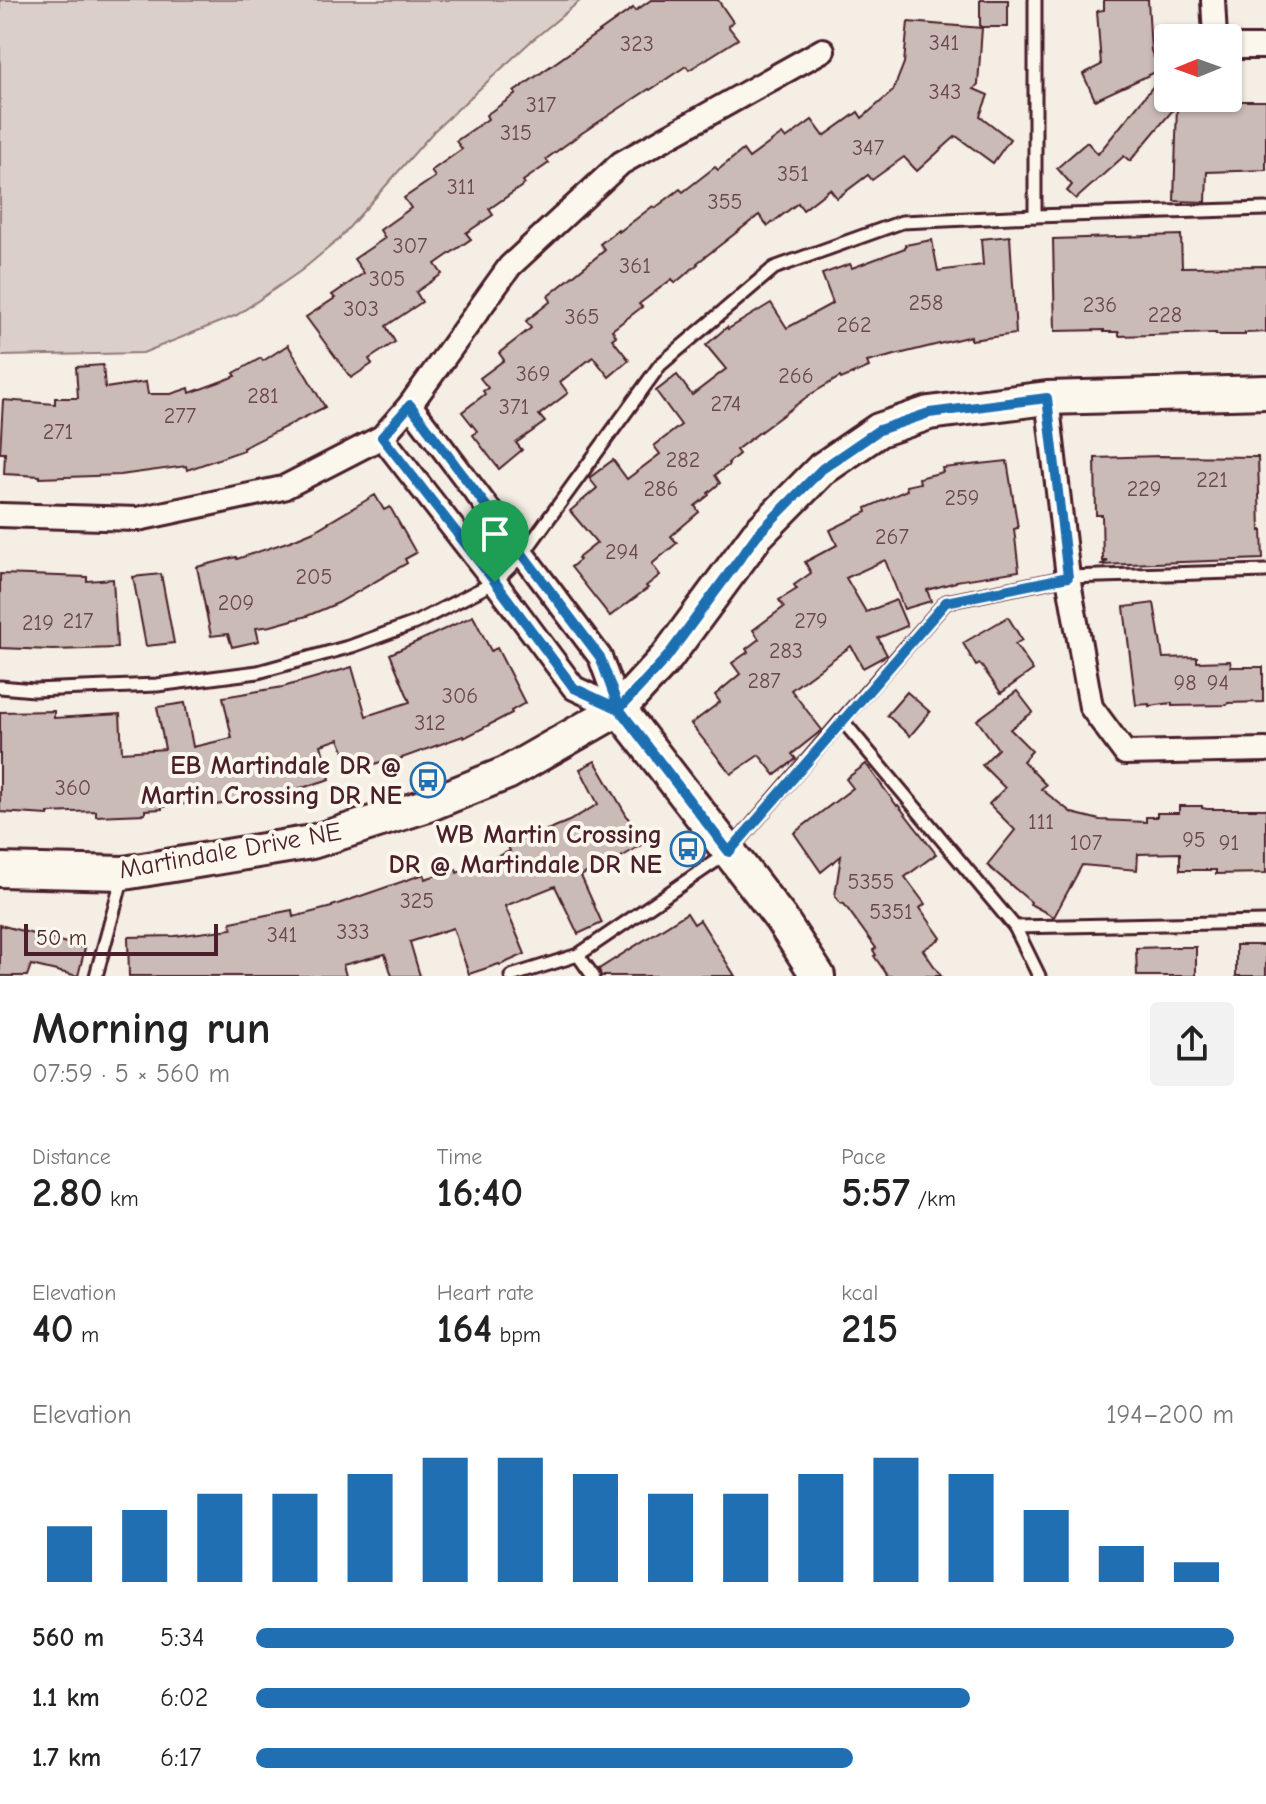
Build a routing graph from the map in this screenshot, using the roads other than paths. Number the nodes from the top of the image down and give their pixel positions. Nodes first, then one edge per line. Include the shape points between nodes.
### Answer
1 (1035, 0) edge
2 (1213, 0) edge
3 (1214, 24) edge
4 (1242, 47) edge
5 (1266, 47) edge
6 (823, 50) dead end
7 (1266, 209) edge
8 (1035, 216) junction
9 (1266, 392) edge
10 (1047, 398) junction
11 (410, 405) junction
12 (382, 437) junction
13 (0, 515) edge
14 (523, 554) junction
15 (1266, 571) edge
16 (1068, 577) junction
17 (495, 582) junction
18 (0, 687) edge
19 (619, 709) junction
20 (842, 720) junction
21 (1266, 750) edge
22 (729, 852) junction
23 (0, 870) edge
24 (124, 873) junction
25 (1266, 922) edge
26 (1015, 927) junction
27 (578, 955) junction
28 (96, 976) edge
29 (511, 976) edge
30 (593, 976) edge
31 (818, 976) edge
32 (1039, 976) edge

1 - 8 lane
2 - 3 street
4 - 5 street
6 - 11 street via 621,163 510,266
7 - 8 lane
8 - 14 lane via 902,222 774,268 660,365
9 - 10 street, Martindale Drive NE
10 - 16 street
10 - 19 street, Martindale Drive NE via 929,413 879,430 822,469 757,535 667,657
11 - 12 street
11 - 14 street
12 - 13 street via 283,488 138,519
12 - 17 street
14 - 17 lane
14 - 19 street via 600,657
15 - 16 lane
16 - 20 lane via 946,602
16 - 21 street via 1091,707 1125,753
17 - 18 lane via 415,623 258,672 157,685
17 - 19 street via 574,688
19 - 22 street
19 - 24 street, Martindale Drive NE via 507,773 428,805 312,842
20 - 22 lane
20 - 26 lane
22 - 27 lane
22 - 31 street
23 - 24 street, Martindale Drive NE
24 - 28 lane
25 - 26 lane
26 - 32 lane
27 - 29 lane
27 - 30 lane

